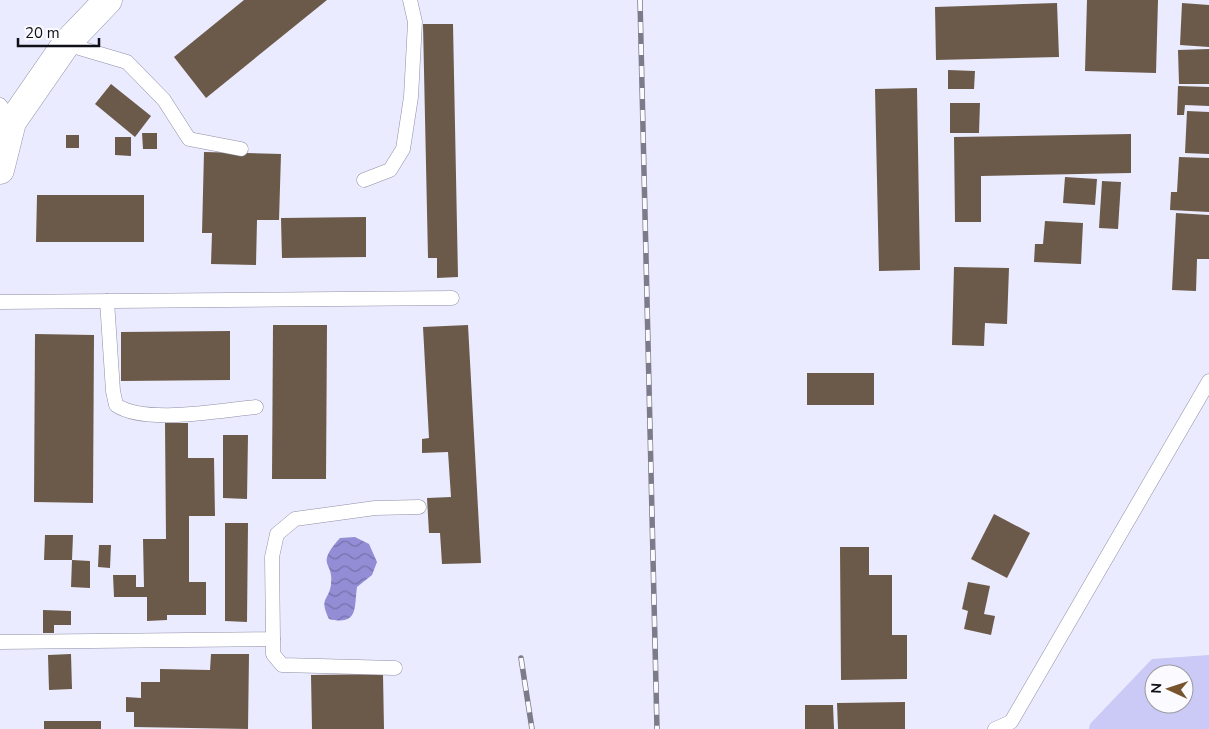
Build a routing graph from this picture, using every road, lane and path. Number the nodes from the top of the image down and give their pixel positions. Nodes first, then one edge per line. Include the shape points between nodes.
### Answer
1 (108, 0) edge
2 (410, 0) edge
3 (66, 44) junction
4 (6, 113) edge
5 (241, 149) dead end
6 (0, 170) edge
7 (364, 180) dead end
8 (452, 298) dead end
9 (107, 301) junction
10 (0, 302) edge
11 (1209, 381) edge
12 (256, 407) dead end
13 (419, 507) dead end
14 (273, 639) junction
15 (0, 642) edge
16 (395, 668) dead end
17 (995, 729) edge

1 - 3 street
2 - 7 lane via 414,22 412,97 403,149 390,170
3 - 4 street
3 - 5 lane via 127,62 164,100 189,139
4 - 6 street
8 - 9 lane
9 - 10 lane
9 - 12 lane via 116,405 126,412 154,416
11 - 17 lane via 1011,722
13 - 14 lane via 374,508 295,519 277,534 272,556
14 - 15 lane
14 - 16 lane via 273,654 282,665

